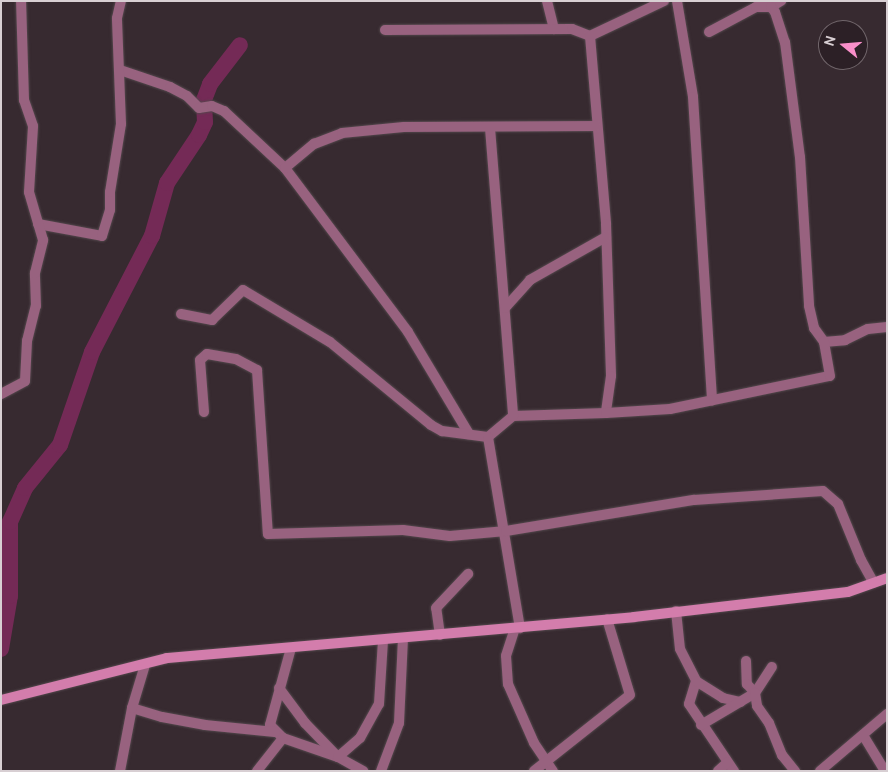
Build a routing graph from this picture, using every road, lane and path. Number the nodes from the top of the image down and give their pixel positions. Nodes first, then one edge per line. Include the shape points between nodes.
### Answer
1 (21, 1) edge
2 (121, 1) edge
3 (547, 1) edge
4 (664, 1) edge
5 (677, 1) edge
6 (781, 1) edge
7 (771, 7) junction
8 (554, 29) junction
9 (385, 30) dead end
10 (709, 32) dead end
11 (590, 36) junction
12 (120, 70) junction
13 (596, 126) junction
14 (490, 128) junction
15 (286, 168) junction
16 (38, 224) junction
17 (606, 237) junction
18 (505, 308) junction
19 (182, 314) dead end
20 (887, 327) edge
21 (824, 342) junction
22 (1, 394) edge
23 (712, 400) junction
24 (204, 412) dead end
25 (606, 414) junction
26 (513, 416) junction
27 (470, 434) junction
28 (488, 437) junction
29 (506, 531) junction
30 (468, 574) dead end
31 (887, 578) edge
32 (874, 584) junction
33 (676, 612) junction
34 (607, 619) junction
35 (518, 628) junction
36 (440, 635) junction
37 (403, 638) junction
38 (383, 640) junction
39 (291, 648) junction
40 (746, 661) dead end
41 (146, 665) junction
42 (772, 667) dead end
43 (696, 681) junction
44 (279, 688) junction
45 (755, 693) junction
46 (1, 700) edge
47 (741, 702) junction
48 (132, 708) junction
49 (887, 714) edge
50 (701, 725) junction
51 (279, 735) junction
52 (863, 735) junction
53 (338, 757) junction
54 (545, 762) junction
55 (728, 762) junction
56 (120, 771) edge
57 (257, 771) edge
58 (363, 771) edge
59 (381, 771) edge
60 (534, 771) edge
61 (553, 771) edge
62 (718, 771) edge
63 (734, 771) edge
64 (795, 771) edge
65 (820, 771) edge
66 (885, 771) edge

1 - 16 street via 24,100 33,126 29,192
2 - 12 street via 117,18
3 - 8 street
4 - 11 street
5 - 23 street via 694,97
6 - 7 street
7 - 10 street via 756,7
7 - 21 street via 785,42 800,157 809,306 814,328
8 - 9 street
8 - 11 street via 581,30
11 - 13 street
12 - 15 street via 170,87 187,96 199,108 212,106 235,119
12 - 16 street via 118,160 102,236
13 - 14 street
13 - 17 street
14 - 15 street via 404,127 342,132 314,144
14 - 18 street
15 - 27 street via 408,332
16 - 22 street via 43,240 35,273 36,306 27,341 25,381
17 - 18 street via 530,280
17 - 25 street via 611,376
18 - 26 street
19 - 27 street via 212,320 243,290 330,342 431,425 442,431
20 - 21 street via 868,328 846,340
21 - 23 street via 830,376
23 - 25 street via 670,409
24 - 29 street via 200,360 207,354 218,354 257,370 268,534 403,530 450,536
25 - 26 street
26 - 28 street
27 - 28 street
28 - 29 street
29 - 32 street via 694,500 823,491 838,504
29 - 35 street
30 - 36 street via 436,608
31 - 32 street
32 - 33 street via 822,596
33 - 34 street
33 - 43 street via 680,649
34 - 35 street
34 - 54 street via 630,695
35 - 36 street
35 - 54 street via 506,656 508,684
36 - 37 street
37 - 38 street
37 - 59 street via 399,723
38 - 39 street
38 - 53 street via 379,704 360,738
39 - 41 street via 167,658
39 - 44 street
40 - 45 street via 746,684
41 - 46 street
41 - 48 street
42 - 45 street
43 - 47 street via 723,698
43 - 50 street via 689,704
44 - 51 street via 270,716
44 - 53 street via 305,723
45 - 47 street
45 - 64 street via 782,755
47 - 50 street
48 - 51 street via 205,725
48 - 56 street
49 - 52 street
50 - 55 street
51 - 53 street
51 - 57 street
52 - 65 street
52 - 66 street
53 - 58 street
54 - 60 street
54 - 61 street
55 - 62 street
55 - 63 street

